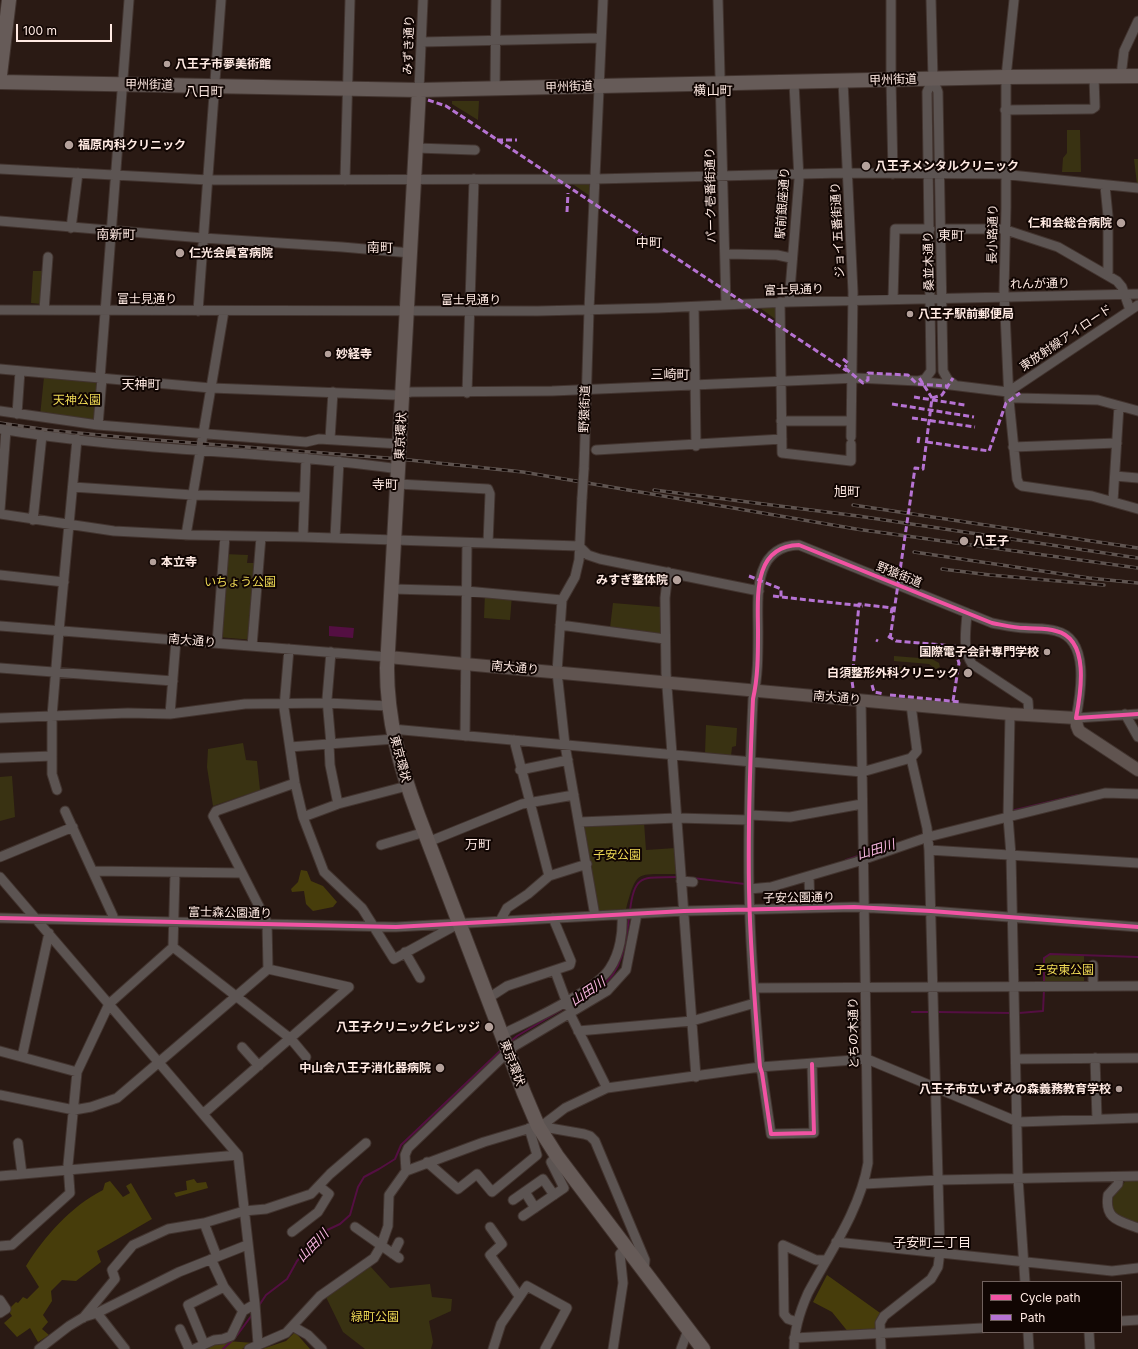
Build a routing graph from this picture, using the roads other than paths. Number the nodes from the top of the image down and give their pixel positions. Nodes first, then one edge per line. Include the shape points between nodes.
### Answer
1 (1, 0) edge
2 (9, 0) edge
3 (129, 0) edge
4 (221, 0) edge
5 (350, 0) edge
6 (423, 0) edge
7 (496, 0) edge
8 (603, 0) edge
9 (718, 0) edge
10 (891, 0) edge
11 (931, 0) edge
12 (1014, 0) edge
13 (0, 10) edge
14 (1138, 21) edge
15 (601, 38) junction
16 (495, 40) junction
17 (421, 42) junction
18 (0, 75) edge
19 (1122, 76) junction
20 (1138, 76) edge
21 (1006, 77) junction
22 (1094, 77) junction
23 (934, 79) junction
24 (891, 80) junction
25 (843, 81) junction
26 (0, 82) edge
27 (794, 83) junction
28 (123, 84) junction
29 (721, 84) junction
30 (215, 86) junction
31 (346, 89) junction
32 (495, 89) junction
33 (419, 90) junction
34 (599, 91) junction
35 (1005, 110) junction
36 (416, 148) junction
37 (475, 150) dead end
38 (0, 169) edge
39 (78, 173) junction
40 (847, 173) junction
41 (799, 174) junction
42 (893, 174) junction
43 (940, 174) junction
44 (928, 175) junction
45 (1006, 175) junction
46 (115, 176) junction
47 (723, 176) junction
48 (594, 179) junction
49 (208, 180) junction
50 (345, 180) junction
51 (419, 180) junction
52 (474, 180) junction
53 (1105, 186) junction
54 (1138, 188) edge
55 (0, 221) edge
56 (71, 228) junction
57 (930, 229) junction
58 (941, 229) junction
59 (1006, 230) junction
60 (111, 231) junction
61 (203, 238) junction
62 (407, 253) junction
63 (724, 254) junction
64 (48, 257) dead end
65 (791, 258) junction
66 (1108, 275) junction
67 (1138, 294) edge
68 (1124, 295) junction
69 (1004, 297) junction
70 (930, 298) junction
71 (942, 298) junction
72 (893, 299) junction
73 (852, 300) junction
74 (784, 302) junction
75 (1138, 304) edge
76 (726, 305) junction
77 (694, 307) junction
78 (9, 310) edge
79 (44, 310) junction
80 (588, 310) junction
81 (1130, 310) junction
82 (105, 311) junction
83 (198, 311) junction
84 (224, 311) junction
85 (408, 312) junction
86 (470, 312) junction
87 (0, 369) edge
88 (931, 370) junction
89 (20, 371) junction
90 (101, 378) junction
91 (852, 378) junction
92 (918, 381) junction
93 (781, 382) junction
94 (937, 384) junction
95 (694, 385) junction
96 (955, 386) junction
97 (212, 388) junction
98 (586, 390) junction
99 (333, 392) junction
100 (1008, 392) junction
101 (403, 393) junction
102 (467, 393) junction
103 (1119, 406) junction
104 (0, 411) edge
105 (1138, 411) edge
106 (17, 414) junction
107 (782, 421) junction
108 (851, 421) junction
109 (98, 425) junction
110 (3, 430) edge
111 (203, 434) junction
112 (42, 435) junction
113 (77, 439) junction
114 (330, 439) junction
115 (782, 440) junction
116 (1117, 443) junction
117 (400, 444) junction
118 (696, 446) junction
119 (1013, 447) junction
120 (596, 450) dead end
121 (200, 451) junction
122 (306, 458) junction
123 (339, 461) junction
124 (399, 469) junction
125 (1115, 476) junction
126 (1138, 478) edge
127 (398, 484) junction
128 (73, 487) junction
129 (193, 495) junction
130 (304, 497) junction
131 (1113, 501) junction
132 (1138, 509) edge
133 (0, 510) edge
134 (0, 514) edge
135 (33, 520) junction
136 (70, 524) junction
137 (186, 535) junction
138 (225, 536) junction
139 (261, 537) junction
140 (303, 537) junction
141 (335, 538) junction
142 (395, 541) junction
143 (467, 543) junction
144 (488, 543) junction
145 (579, 546) junction
146 (668, 572) junction
147 (0, 575) edge
148 (64, 582) junction
149 (392, 589) junction
150 (466, 591) junction
151 (759, 591) junction
152 (562, 600) junction
153 (967, 613) junction
154 (560, 625) junction
155 (0, 626) edge
156 (59, 630) junction
157 (665, 639) junction
158 (176, 640) junction
159 (217, 643) junction
160 (252, 646) junction
161 (289, 649) junction
162 (331, 652) junction
163 (388, 657) junction
164 (465, 664) junction
165 (0, 668) edge
166 (56, 671) junction
167 (557, 672) junction
168 (173, 681) junction
169 (667, 682) junction
170 (755, 691) junction
171 (861, 700) junction
172 (327, 703) junction
173 (284, 704) junction
174 (911, 705) junction
175 (389, 706) junction
176 (170, 714) junction
177 (1010, 714) junction
178 (1125, 714) junction
179 (1138, 714) edge
180 (52, 716) junction
181 (1029, 716) junction
182 (0, 718) edge
183 (1076, 718) junction
184 (393, 734) junction
185 (464, 736) junction
186 (1138, 737) edge
187 (514, 740) junction
188 (330, 744) junction
189 (565, 745) junction
190 (290, 747) junction
191 (673, 755) junction
192 (52, 756) junction
193 (0, 758) edge
194 (911, 758) junction
195 (568, 760) junction
196 (751, 762) junction
197 (520, 770) junction
198 (1138, 770) edge
199 (862, 772) junction
200 (295, 783) junction
201 (407, 786) junction
202 (57, 790) dead end
203 (1138, 794) edge
204 (574, 795) junction
205 (529, 803) junction
206 (338, 804) junction
207 (862, 804) junction
208 (65, 811) dead end
209 (1008, 814) junction
210 (303, 817) junction
211 (750, 817) junction
212 (677, 818) junction
213 (580, 822) junction
214 (73, 827) junction
215 (928, 834) junction
216 (426, 837) junction
217 (381, 845) dead end
218 (929, 850) junction
219 (1011, 855) junction
220 (0, 857) edge
221 (863, 857) junction
222 (1138, 863) edge
223 (587, 864) junction
224 (92, 871) junction
225 (175, 873) junction
226 (242, 873) junction
227 (549, 876) junction
228 (809, 876) junction
229 (0, 877) edge
230 (681, 878) junction
231 (693, 882) dead end
232 (749, 885) junction
233 (864, 907) junction
234 (810, 908) junction
235 (750, 909) junction
236 (684, 911) junction
237 (931, 911) junction
238 (630, 915) junction
239 (595, 916) junction
240 (1013, 917) junction
241 (0, 918) edge
242 (553, 918) junction
243 (37, 919) junction
244 (113, 920) junction
245 (500, 921) junction
246 (174, 922) junction
247 (459, 923) junction
248 (268, 924) junction
249 (374, 927) junction
250 (1138, 927) edge
251 (49, 933) junction
252 (173, 947) junction
253 (405, 952) junction
254 (1093, 965) dead end
255 (268, 969) junction
256 (555, 971) junction
257 (420, 978) dead end
258 (1014, 986) junction
259 (1094, 986) junction
260 (1138, 986) edge
261 (865, 987) junction
262 (933, 987) junction
263 (754, 988) junction
264 (235, 997) junction
265 (488, 999) junction
266 (754, 1003) junction
267 (109, 1004) junction
268 (569, 1008) junction
269 (692, 1021) junction
270 (578, 1031) junction
271 (291, 1038) junction
272 (505, 1044) junction
273 (242, 1047) dead end
274 (0, 1050) edge
275 (22, 1057) junction
276 (306, 1057) dead end
277 (1095, 1058) junction
278 (1138, 1058) edge
279 (867, 1059) junction
280 (1016, 1059) junction
281 (159, 1061) junction
282 (812, 1064) junction
283 (259, 1066) junction
284 (760, 1067) junction
285 (77, 1072) junction
286 (696, 1076) junction
287 (607, 1088) junction
288 (936, 1088) junction
289 (0, 1095) edge
290 (74, 1110) junction
291 (204, 1113) junction
292 (1138, 1118) edge
293 (1097, 1119) junction
294 (1018, 1122) junction
295 (534, 1127) junction
296 (18, 1142) dead end
297 (366, 1143) dead end
298 (238, 1155) junction
299 (557, 1156) junction
300 (427, 1162) junction
301 (68, 1170) junction
302 (406, 1171) junction
303 (22, 1174) junction
304 (0, 1176) edge
305 (1138, 1176) edge
306 (1119, 1177) junction
307 (1018, 1178) junction
308 (939, 1180) junction
309 (864, 1184) junction
310 (319, 1186) junction
311 (525, 1192) junction
312 (554, 1195) junction
313 (513, 1200) dead end
314 (535, 1208) junction
315 (244, 1211) junction
316 (523, 1216) dead end
317 (204, 1223) junction
318 (355, 1228) dead end
319 (490, 1228) dead end
320 (1138, 1228) edge
321 (292, 1232) dead end
322 (399, 1242) dead end
323 (836, 1242) junction
324 (247, 1245) junction
325 (0, 1246) edge
326 (381, 1246) junction
327 (626, 1247) junction
328 (940, 1252) junction
329 (214, 1258) junction
330 (826, 1260) junction
331 (1024, 1262) junction
332 (1138, 1268) edge
333 (644, 1271) junction
334 (1025, 1281) edge
335 (224, 1287) junction
336 (519, 1296) junction
337 (0, 1300) edge
338 (255, 1304) junction
339 (243, 1311) junction
340 (0, 1313) edge
341 (97, 1313) junction
342 (83, 1318) junction
343 (1138, 1320) edge
344 (1122, 1321) edge
345 (797, 1322) junction
346 (294, 1327) junction
347 (982, 1328) edge
348 (180, 1329) dead end
349 (688, 1330) junction
350 (1028, 1333) edge
351 (1089, 1333) edge
352 (881, 1334) junction
353 (794, 1338) junction
354 (204, 1344) junction
355 (258, 1344) junction
356 (39, 1349) edge
357 (125, 1349) edge
358 (189, 1349) edge
359 (194, 1349) edge
360 (249, 1349) edge
361 (322, 1349) edge
362 (493, 1349) edge
363 (545, 1349) edge
364 (613, 1349) edge
365 (680, 1349) edge
366 (703, 1349) edge
367 (794, 1349) edge
368 (882, 1349) edge
369 (1029, 1349) edge
370 (1090, 1349) edge

1 - 13 highway
2 - 18 highway
3 - 28 street
4 - 30 street
5 - 31 street
6 - 17 street, みずき通り
7 - 16 street
8 - 15 street, 野猿街道
9 - 29 street, パーク壱番街通り
10 - 24 street
11 - 23 street, 桑並木通り
12 - 21 street, 長小路通り
14 - 19 street via 1124,51
15 - 16 street
15 - 34 street, 野猿街道
16 - 17 street
16 - 32 street
17 - 33 street, みずき通り
19 - 20 highway, 甲州街道
19 - 22 highway, 甲州街道
21 - 22 highway, 甲州街道
21 - 23 highway, 甲州街道
21 - 35 street, 長小路通り
22 - 35 street via 1095,106 1092,109
23 - 24 highway, 甲州街道
23 - 43 street, 桑並木通り via 938,92
23 - 44 street, 桑並木通り via 927,92
24 - 25 highway, 甲州街道
24 - 42 street
25 - 27 highway, 甲州街道
25 - 40 street, ジョイ五番街通り
26 - 28 highway, 甲州街道
27 - 29 highway, 甲州街道
27 - 41 street, 駅前銀座通り
28 - 30 highway, 甲州街道
28 - 46 street
29 - 34 highway, 甲州街道
29 - 47 street, パーク壱番街通り
30 - 31 highway, 甲州街道
30 - 49 street
31 - 33 highway, 甲州街道
31 - 50 street
32 - 33 highway, 甲州街道
32 - 34 highway, 甲州街道
33 - 36 highway, 東京環状
34 - 48 street, 野猿街道
35 - 45 street, 長小路通り
36 - 37 street
36 - 51 highway, 東京環状
38 - 39 street
39 - 46 street
39 - 56 street
40 - 41 street
40 - 42 street
40 - 73 street, ジョイ五番街通り
41 - 47 street
41 - 65 street, 駅前銀座通り
42 - 44 street
43 - 44 street
43 - 45 street
43 - 58 street, 桑並木通り
44 - 57 street, 桑並木通り
45 - 53 street
45 - 59 street, 長小路通り
46 - 49 street
46 - 60 street
47 - 48 street
47 - 63 street, パーク壱番街通り
48 - 52 street
48 - 80 street, 野猿街道
49 - 50 street
49 - 61 street
50 - 51 street
51 - 52 street
51 - 62 highway, 東京環状
52 - 86 street
53 - 54 street
53 - 66 street
55 - 56 street
56 - 60 street
57 - 70 street, 桑並木通り
57 - 72 street via 895,229
58 - 59 street
58 - 71 street, 桑並木通り
59 - 66 street via 1058,247
59 - 69 street, 長小路通り
60 - 61 street
60 - 82 street
61 - 62 street
61 - 83 street
62 - 85 highway, 東京環状
63 - 65 street via 777,255
63 - 76 street, パーク壱番街通り
64 - 79 street
65 - 74 street, 駅前銀座通り
66 - 68 street via 1121,284
67 - 68 street, れんが通り
68 - 69 street, れんが通り
68 - 81 street
69 - 71 street, れんが通り via 978,295
69 - 100 street, 長小路通り
70 - 71 street, 富士見通り
70 - 72 street, 富士見通り
70 - 88 street, 桑並木通り
71 - 96 street, 桑並木通り via 943,371
72 - 73 street, 富士見通り
73 - 74 street, 富士見通り
73 - 91 street, ジョイ五番街通り
74 - 76 street, 富士見通り
74 - 93 street, 駅前銀座通り
75 - 81 street, 東放射線アイロード
76 - 77 street, 富士見通り
77 - 80 street, 富士見通り
77 - 95 street
78 - 79 street, 富士見通り
79 - 82 street, 富士見通り
80 - 86 street, 富士見通り
80 - 98 street, 野猿街道
81 - 100 street, 東放射線アイロード
82 - 83 street, 富士見通り
82 - 90 street
83 - 84 street, 富士見通り
84 - 85 street, 富士見通り
84 - 97 street
85 - 86 street, 富士見通り
85 - 101 highway, 東京環状
86 - 102 street
87 - 89 street
88 - 92 street via 925,379
88 - 94 street
89 - 90 street
89 - 106 street
90 - 97 street
90 - 109 street
91 - 92 street
91 - 93 street
91 - 108 street, ジョイ五番街通り
92 - 94 street
93 - 95 street
93 - 107 street, 駅前銀座通り
94 - 96 street
95 - 98 street
95 - 118 street
96 - 100 street
97 - 99 street
97 - 111 street
98 - 102 street
98 - 145 street, 野猿街道, bridge
99 - 101 street via 395,395
99 - 114 street
100 - 103 street via 1017,398 1098,400
100 - 119 street, 長小路通り
101 - 102 street
101 - 117 highway, 東京環状
103 - 105 street
103 - 116 street
104 - 106 street
106 - 109 street
107 - 108 street
107 - 115 street, 駅前銀座通り
108 - 115 street, ジョイ五番街通り via 851,461 782,453
109 - 111 street
110 - 112 street
110 - 133 street
111 - 114 street via 306,442
111 - 121 street
112 - 113 street
112 - 135 street
113 - 121 street
113 - 128 street
114 - 117 street
115 - 118 street
116 - 119 street
116 - 125 street
117 - 124 highway, 東京環状
118 - 120 street
119 - 131 street, 長小路通り via 1017,479 1022,486
121 - 122 street
121 - 129 street
122 - 123 street
122 - 130 street
123 - 124 street
123 - 141 street
124 - 127 highway, 東京環状
125 - 126 street
125 - 131 street
127 - 142 highway, 東京環状
127 - 144 street via 488,489
128 - 129 street
128 - 136 street
129 - 130 street
129 - 137 street
130 - 140 street
131 - 132 street
134 - 135 street
135 - 136 street
136 - 137 street via 114,531
136 - 148 street
137 - 138 street
138 - 139 street
138 - 159 street
139 - 140 street
139 - 160 street
140 - 141 street
141 - 142 street
142 - 143 street
142 - 149 highway, 東京環状
143 - 144 street
143 - 150 street
144 - 145 street
145 - 146 street via 588,555 600,559
145 - 152 street, 野猿街道 via 575,577
146 - 151 street
146 - 157 street
147 - 148 street
148 - 156 street
149 - 150 street
149 - 163 highway, 東京環状
150 - 152 street
150 - 164 street
151 - 153 street, 野猿街道 via 759,580 765,566 777,550 788,545 799,545
151 - 170 street, 野猿街道
152 - 154 street
153 - 181 street via 967,657 972,664 1028,701
153 - 183 street, 野猿街道 via 1003,625 1054,630 1067,636 1076,648 1080,662 1081,685
154 - 157 street
154 - 167 street
155 - 156 street, 南大通り
156 - 158 street, 南大通り
156 - 166 street
157 - 169 street
158 - 159 street, 南大通り
158 - 168 street
159 - 160 street, 南大通り
160 - 161 street, 南大通り
161 - 162 street, 南大通り
161 - 173 street
162 - 163 street, 南大通り
162 - 172 street
163 - 164 main road, 南大通り
163 - 175 highway, 東京環状
164 - 167 main road, 南大通り
164 - 185 street
165 - 166 street
166 - 168 street
166 - 180 street
167 - 169 main road, 南大通り
167 - 189 street
168 - 176 street
169 - 170 main road, 南大通り
169 - 191 street
170 - 171 main road, 南大通り
170 - 196 street, 野猿街道
171 - 174 main road, 南大通り
171 - 199 street, とちの木通り
172 - 173 street
172 - 175 street
172 - 188 street
173 - 176 street via 245,704
173 - 190 street
174 - 177 main road, 南大通り
174 - 194 street via 917,751
175 - 184 highway, 東京環状
176 - 180 street
177 - 181 main road, 南大通り
177 - 209 street
178 - 179 street
178 - 183 street
178 - 186 street
180 - 182 street
180 - 192 street
181 - 183 main road
183 - 198 main road via 1079,731
184 - 185 street
184 - 188 street
184 - 201 highway, 東京環状
185 - 187 street
187 - 189 street
187 - 197 street
188 - 190 street
188 - 206 street via 330,765
189 - 191 street
189 - 195 street
190 - 200 street
191 - 196 street
191 - 212 street
192 - 193 street
192 - 202 street via 52,774
194 - 199 street
194 - 215 street
195 - 197 street
195 - 204 street
196 - 199 street
196 - 211 street, 野猿街道
197 - 205 street
199 - 207 street, とちの木通り
200 - 210 street
200 - 226 street via 216,811 213,816
201 - 206 street
201 - 216 highway, 東京環状
203 - 209 street via 1096,792
204 - 205 street
204 - 213 street
205 - 216 street
205 - 227 street
206 - 210 street
207 - 211 street via 790,817
207 - 221 street, とちの木通り
208 - 214 street
209 - 215 street
209 - 219 street
210 - 249 street via 324,872 362,908
211 - 212 street
211 - 232 street, 野猿街道
212 - 213 street
212 - 230 street
213 - 223 street
214 - 220 street
214 - 224 street
215 - 218 street
215 - 221 street
216 - 217 street
216 - 247 highway, 東京環状
218 - 219 street
218 - 237 street
219 - 222 street
219 - 240 street
221 - 228 street
221 - 233 street, とちの木通り
223 - 227 street
223 - 239 street
224 - 225 street
224 - 244 street
225 - 226 street
225 - 246 street
226 - 248 street
227 - 245 street via 507,908
228 - 232 street via 771,887
228 - 234 street
229 - 243 street
230 - 231 street
230 - 236 street
232 - 235 street, 野猿街道
233 - 234 street, 子安公園通り
233 - 237 street, 子安公園通り
233 - 261 street, とちの木通り
234 - 235 street, 子安公園通り
235 - 236 street, 子安公園通り
235 - 263 street, 野猿街道
236 - 238 street, 子安公園通り
236 - 269 street
237 - 240 street, 子安公園通り
237 - 262 street
238 - 239 street, 子安公園通り
238 - 268 street via 610,968
238 - 268 street via 626,970 607,991
239 - 242 street, 子安公園通り
240 - 250 street, 子安公園通り
240 - 258 street
241 - 243 street, 富士森公園通り
242 - 245 street, 子安公園通り
242 - 256 street via 571,961 570,965
243 - 244 street, 富士森公園通り
243 - 251 street
244 - 246 street, 富士森公園通り
245 - 247 street, 子安公園通り
246 - 248 street, 富士森公園通り
246 - 252 street
247 - 249 street, 富士森公園通り
247 - 253 street
247 - 265 highway, 東京環状
248 - 249 street, 富士森公園通り
248 - 255 street
249 - 253 street via 394,959
251 - 267 street
251 - 275 street
252 - 264 street
252 - 267 street
253 - 257 street
254 - 259 street
255 - 264 street
255 - 271 street via 349,987
256 - 265 street via 507,986
256 - 268 street
258 - 259 street
258 - 262 street
258 - 280 street
259 - 260 street
261 - 262 street
261 - 263 street
261 - 279 street, とちの木通り
262 - 288 street
263 - 266 street, 野猿街道
264 - 271 street
264 - 281 street
265 - 272 highway, 東京環状
266 - 269 street
266 - 284 street, 野猿街道
267 - 281 street
267 - 285 street
268 - 270 street
268 - 272 street
268 - 272 street via 535,1033
269 - 270 street
269 - 286 street
270 - 287 street
271 - 276 street
271 - 283 street
272 - 295 highway, 東京環状
272 - 302 street via 408,1148 405,1155
273 - 283 street
274 - 275 street
275 - 285 street
277 - 278 street
277 - 280 street
277 - 293 street
279 - 282 street
279 - 288 street
279 - 309 street, とちの木通り via 868,1150
280 - 294 street
281 - 290 street via 117,1098 91,1108
281 - 291 street
282 - 284 street
282 - 284 street, 野猿街道 via 814,1133 771,1134
283 - 291 street
284 - 286 street
285 - 290 street
286 - 287 street
287 - 295 street via 565,1108 544,1124
288 - 294 street
288 - 308 street
289 - 290 street
290 - 301 street
291 - 298 street
292 - 293 street
293 - 294 street
294 - 307 street
295 - 299 highway, 東京環状
295 - 300 street
295 - 300 street via 537,1155 492,1192 477,1174 458,1189
295 - 333 street via 584,1134 595,1140 645,1260
296 - 303 street
297 - 310 street
298 - 301 street
298 - 315 street
299 - 312 street via 550,1162 564,1188
299 - 327 highway, 東京環状
300 - 302 street
301 - 303 street
301 - 325 street via 70,1193 12,1244
302 - 326 street via 389,1195 388,1226
303 - 304 street
305 - 306 street
306 - 307 street
306 - 320 street via 1118,1184 1108,1195 1108,1211 1113,1218
307 - 308 street
307 - 331 street
308 - 309 street
308 - 328 street
309 - 323 street, とちの木通り
310 - 315 street via 311,1194 283,1204
310 - 321 street via 329,1194 318,1212
311 - 312 street via 543,1179
311 - 313 street
311 - 314 street
312 - 314 street
314 - 316 street
315 - 317 street
315 - 324 street
317 - 329 street
317 - 342 street via 168,1229 133,1245 112,1270 115,1279
318 - 326 street
319 - 336 street via 502,1244 490,1255
322 - 326 street via 396,1256
323 - 328 street
323 - 330 street, とちの木通り
324 - 329 street
324 - 338 street
326 - 346 street via 366,1266 320,1296
327 - 333 highway, 東京環状
327 - 364 street via 620,1254 623,1282
328 - 331 street
328 - 352 street via 938,1267 931,1279 884,1316 880,1323
329 - 335 street
329 - 341 street via 179,1272
330 - 345 street, とちの木通り via 808,1292
330 - 345 street via 816,1260 783,1245 784,1314 788,1319
331 - 332 street via 1112,1271
331 - 334 street
333 - 349 highway, 東京環状
335 - 339 street
335 - 354 street via 188,1305
336 - 362 street via 501,1324
336 - 363 street via 527,1286 568,1308
337 - 340 street via 6,1309
338 - 339 street
338 - 355 street
339 - 354 street via 231,1336
341 - 342 street
341 - 357 street
342 - 356 street
343 - 344 street
345 - 353 street, とちの木通り
346 - 355 street via 282,1335
346 - 361 street via 308,1335
347 - 352 street
348 - 358 street
349 - 365 street
349 - 366 highway, 東京環状
350 - 369 street
351 - 370 street
352 - 353 street
352 - 368 street
353 - 367 street, とちの木通り
354 - 359 street
355 - 360 street

